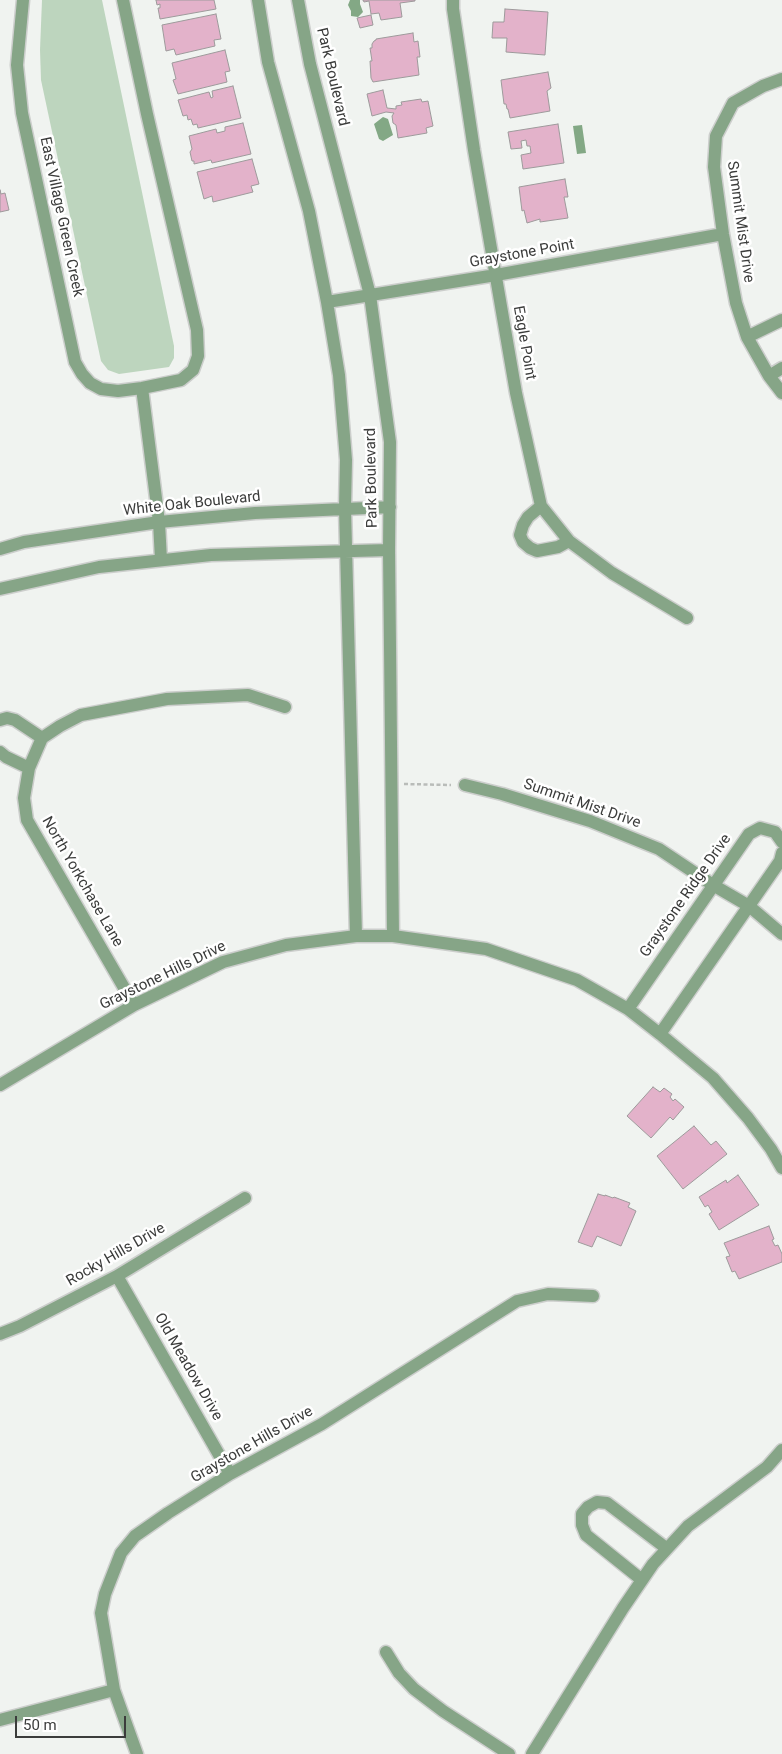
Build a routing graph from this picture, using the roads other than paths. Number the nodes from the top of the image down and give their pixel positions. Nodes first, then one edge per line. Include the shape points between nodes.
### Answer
1 (23, 0) edge
2 (123, 0) edge
3 (258, 0) edge
4 (298, 0) edge
5 (453, 0) edge
6 (782, 79) edge
7 (723, 234) junction
8 (496, 275) junction
9 (370, 295) junction
10 (327, 302) junction
11 (782, 320) edge
12 (747, 337) junction
13 (782, 368) edge
14 (769, 376) junction
15 (142, 388) junction
16 (782, 393) edge
17 (541, 506) junction
18 (390, 507) junction
19 (345, 508) junction
20 (158, 522) junction
21 (569, 541) junction
22 (0, 548) edge
23 (389, 550) junction
24 (346, 552) junction
25 (161, 560) junction
26 (0, 589) edge
27 (687, 618) dead end
28 (284, 707) dead end
29 (0, 720) edge
30 (42, 738) junction
31 (0, 752) edge
32 (29, 768) junction
33 (466, 786) road end
34 (782, 842) edge
35 (782, 853) edge
36 (713, 885) junction
37 (749, 906) junction
38 (782, 934) edge
39 (356, 936) junction
40 (393, 936) junction
41 (134, 1005) junction
42 (628, 1010) junction
43 (660, 1034) junction
44 (0, 1084) edge
45 (782, 1168) edge
46 (245, 1198) dead end
47 (117, 1276) junction
48 (593, 1296) dead end
49 (0, 1334) edge
50 (782, 1450) edge
51 (230, 1474) junction
52 (666, 1548) junction
53 (642, 1580) junction
54 (386, 1652) dead end
55 (114, 1690) junction
56 (0, 1720) edge
57 (137, 1754) edge
58 (509, 1754) edge
59 (532, 1754) edge

1 - 15 street, East Village Green Creek via 17,65 22,113 75,362 90,383 100,388 118,391
2 - 15 street, East Village Green Creek via 197,330 198,347 193,370 181,380
3 - 10 street, Park Boulevard via 268,62 309,211
4 - 9 street, Park Boulevard via 310,64
5 - 8 street, Eagle Point
6 - 7 street, Summit Mist Drive via 733,103 716,136 714,167
7 - 8 street, Graystone Point
7 - 12 street, Summit Mist Drive via 736,303
8 - 9 street, Graystone Point
8 - 17 street, Eagle Point via 516,393
9 - 10 street, Graystone Point
9 - 18 street, Park Boulevard via 390,442
10 - 19 street, Park Boulevard via 346,460
11 - 12 street
12 - 14 street, Summit Mist Drive
13 - 14 street
14 - 16 street, Summit Mist Drive
15 - 20 street
17 - 21 street, Eagle Point
17 - 21 street via 523,525 520,535 523,542 538,552
18 - 19 street, White Oak Boulevard
18 - 23 street, Park Boulevard
19 - 20 street, White Oak Boulevard
19 - 24 street, Park Boulevard
20 - 22 street, White Oak Boulevard
20 - 25 street
21 - 27 street, Eagle Point via 612,574
23 - 24 street
23 - 40 street, Park Boulevard
24 - 25 street via 211,555
24 - 39 street, Park Boulevard
25 - 26 street via 99,566
28 - 30 street via 248,695 167,699 82,715
29 - 30 street via 15,720
30 - 32 street, North Yorkchase Lane
31 - 32 street
32 - 41 street, North Yorkchase Lane via 24,798 27,820
33 - 36 street, Summit Mist Drive via 590,821 659,849
34 - 36 street, Graystone Ridge Drive via 776,832 760,828 749,834
35 - 37 street via 780,861
36 - 37 street, Summit Mist Drive
36 - 42 street, Graystone Ridge Drive
37 - 38 street, Summit Mist Drive
37 - 43 street
39 - 40 street, Graystone Hills Drive
39 - 41 street, Graystone Hills Drive via 286,945 223,962
40 - 42 street, Graystone Hills Drive via 486,949 577,980
41 - 44 street, Graystone Hills Drive
42 - 43 street, Graystone Hills Drive
43 - 45 street, Graystone Hills Drive via 713,1078 748,1118
46 - 47 street, Rocky Hills Drive
47 - 49 street, Rocky Hills Drive
47 - 51 street, Old Meadow Drive
48 - 51 street, Graystone Hills Drive via 548,1294 518,1301 322,1424
50 - 52 street via 767,1467 688,1526
51 - 55 street, Graystone Hills Drive via 168,1512 135,1536 121,1552 105,1594 102,1613
52 - 53 street
52 - 53 street via 607,1503 597,1502 582,1514 586,1534
53 - 59 street
54 - 58 street via 414,1689 449,1716
55 - 56 street
55 - 57 street, Graystone Hills Drive

